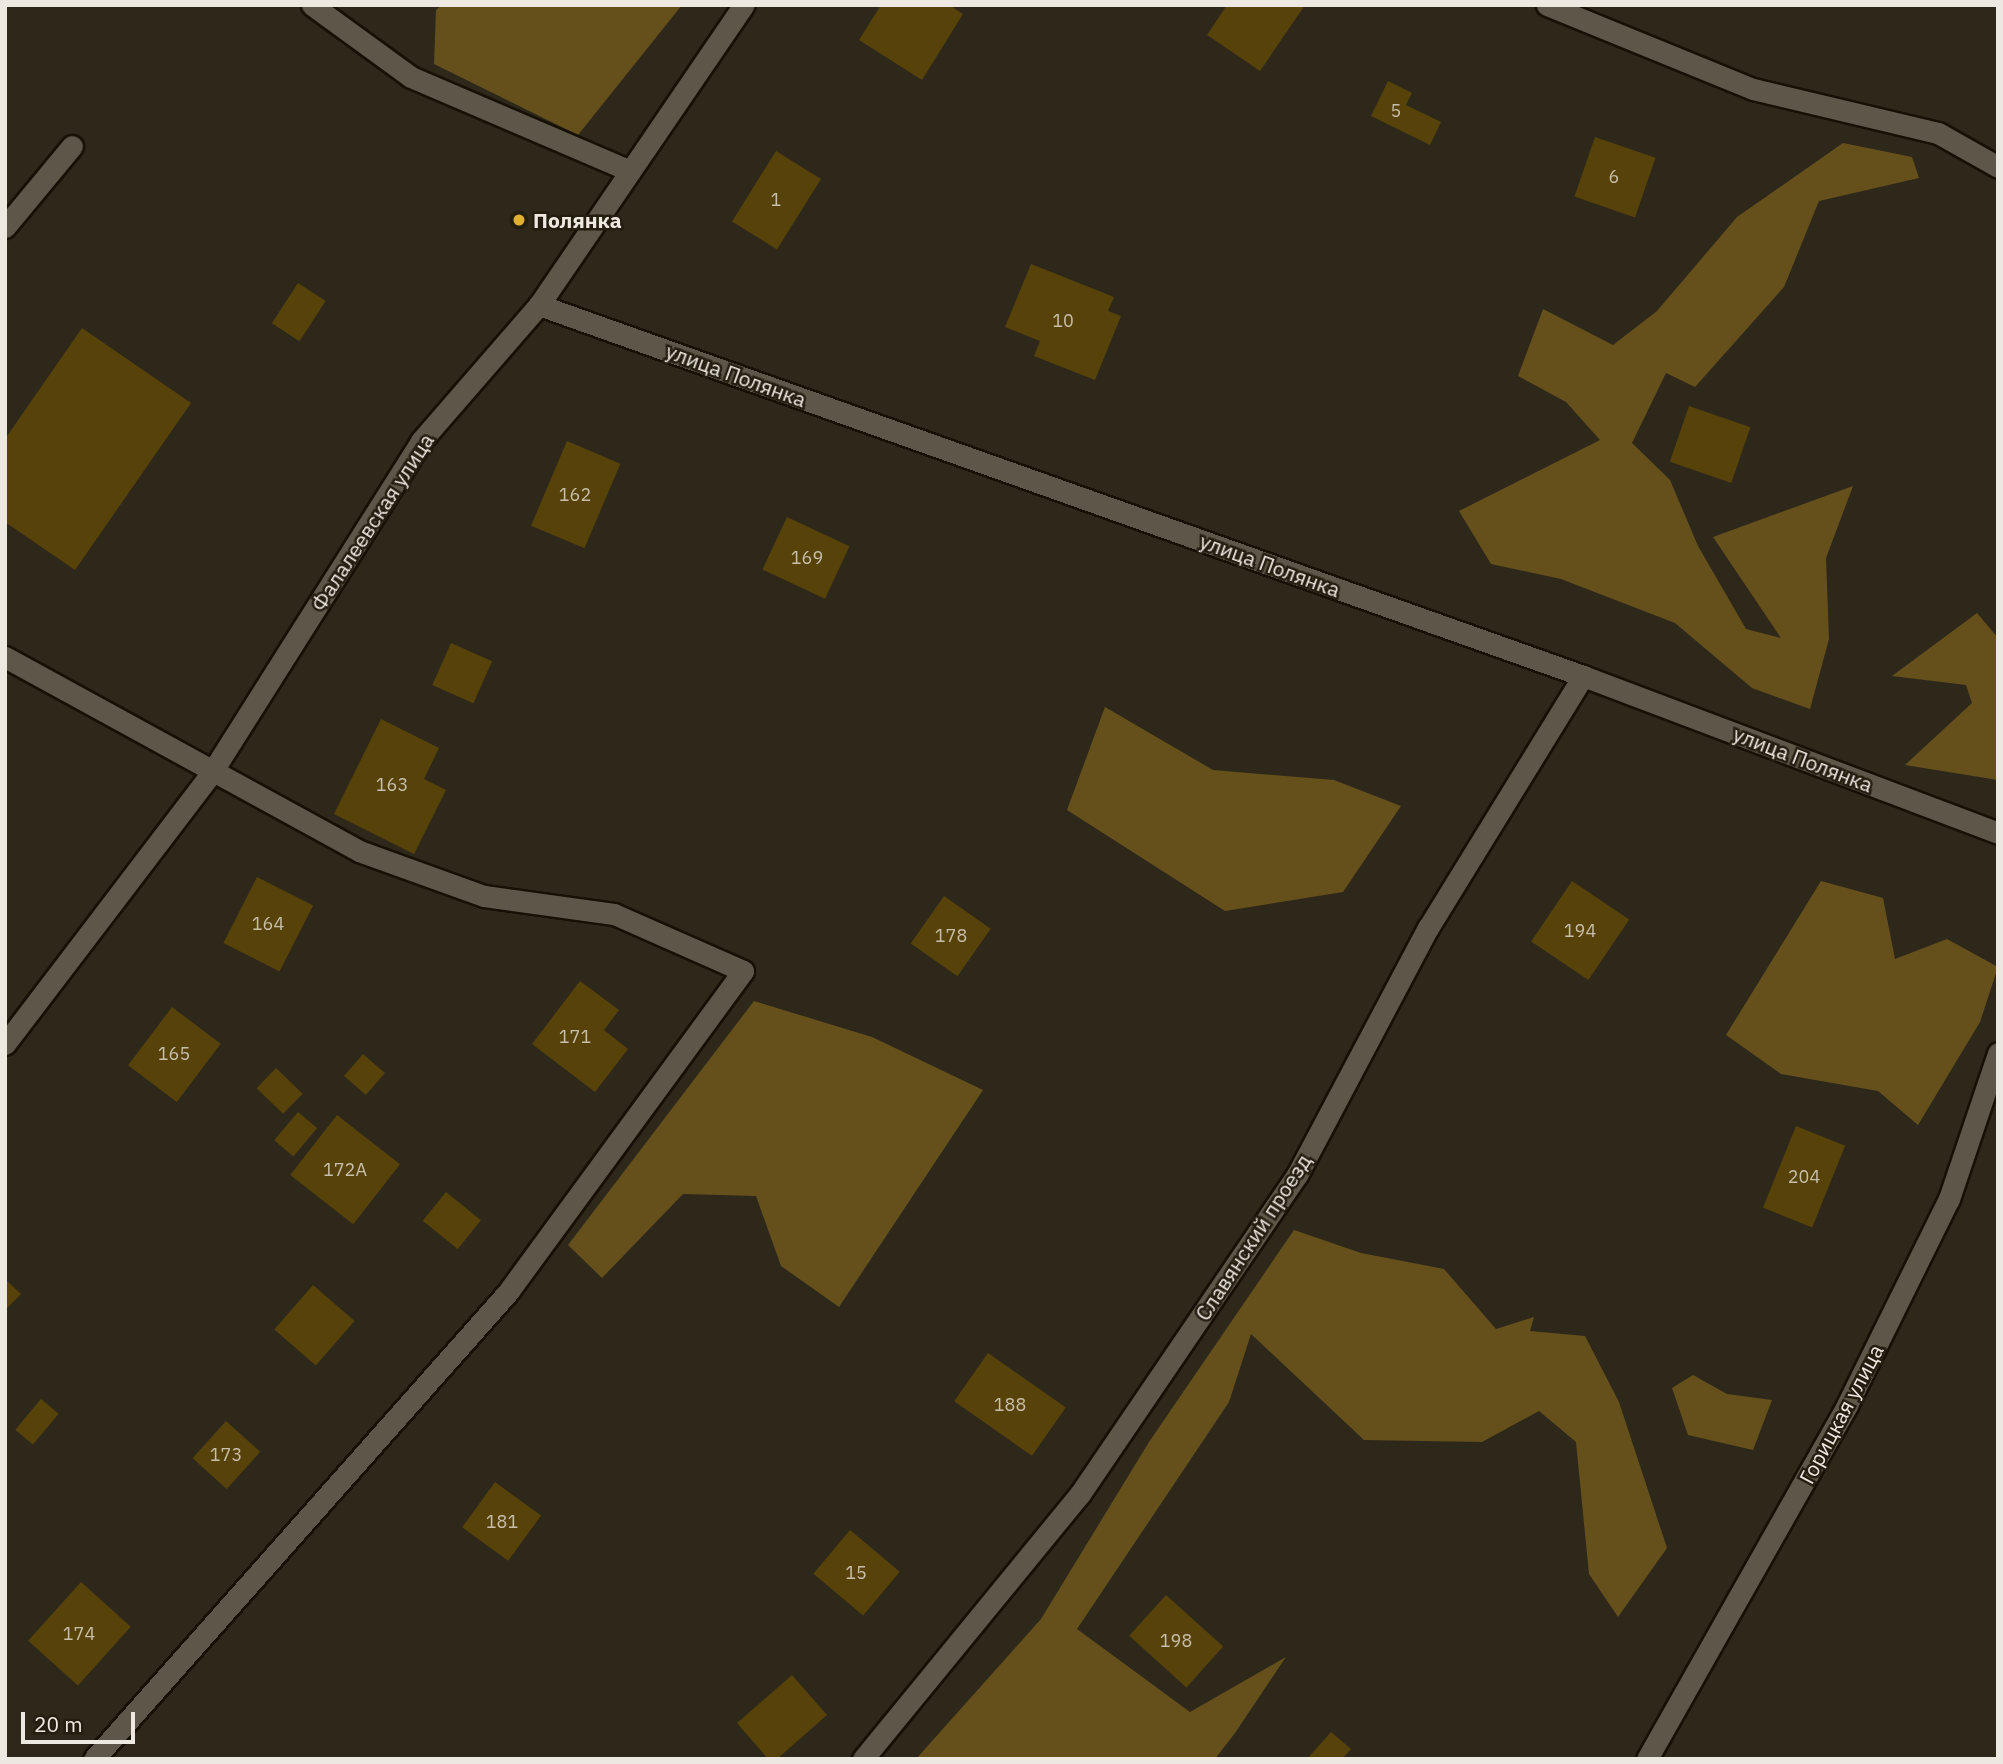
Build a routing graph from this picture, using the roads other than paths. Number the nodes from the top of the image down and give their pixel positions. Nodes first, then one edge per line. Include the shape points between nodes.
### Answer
1 (312, 5) edge
2 (744, 5) edge
3 (1547, 5) edge
4 (72, 146) dead end
5 (1998, 167) edge
6 (631, 171) junction
7 (5, 227) edge
8 (539, 305) junction
9 (5, 657) edge
10 (1583, 676) junction
11 (212, 772) junction
12 (1998, 833) edge
13 (5, 1044) edge
14 (1998, 1053) edge
15 (94, 1759) edge
16 (863, 1759) edge
17 (1647, 1759) edge

1 - 6 street via 411,77
2 - 6 street, Фалалеевская улица
3 - 5 street via 1753,89 1938,133
4 - 7 street
6 - 8 street, Фалалеевская улица
8 - 10 street, улица Полянка
8 - 11 street, Фалалеевская улица via 421,441
9 - 11 street
10 - 12 street, улица Полянка
10 - 16 street, Славянский проезд via 1428,928 1297,1175 1080,1494
11 - 13 street, Фалалеевская улица
11 - 15 street via 359,852 484,896 614,914 743,971 509,1291
14 - 17 street, Горицкая улица via 1949,1199 1877,1345

